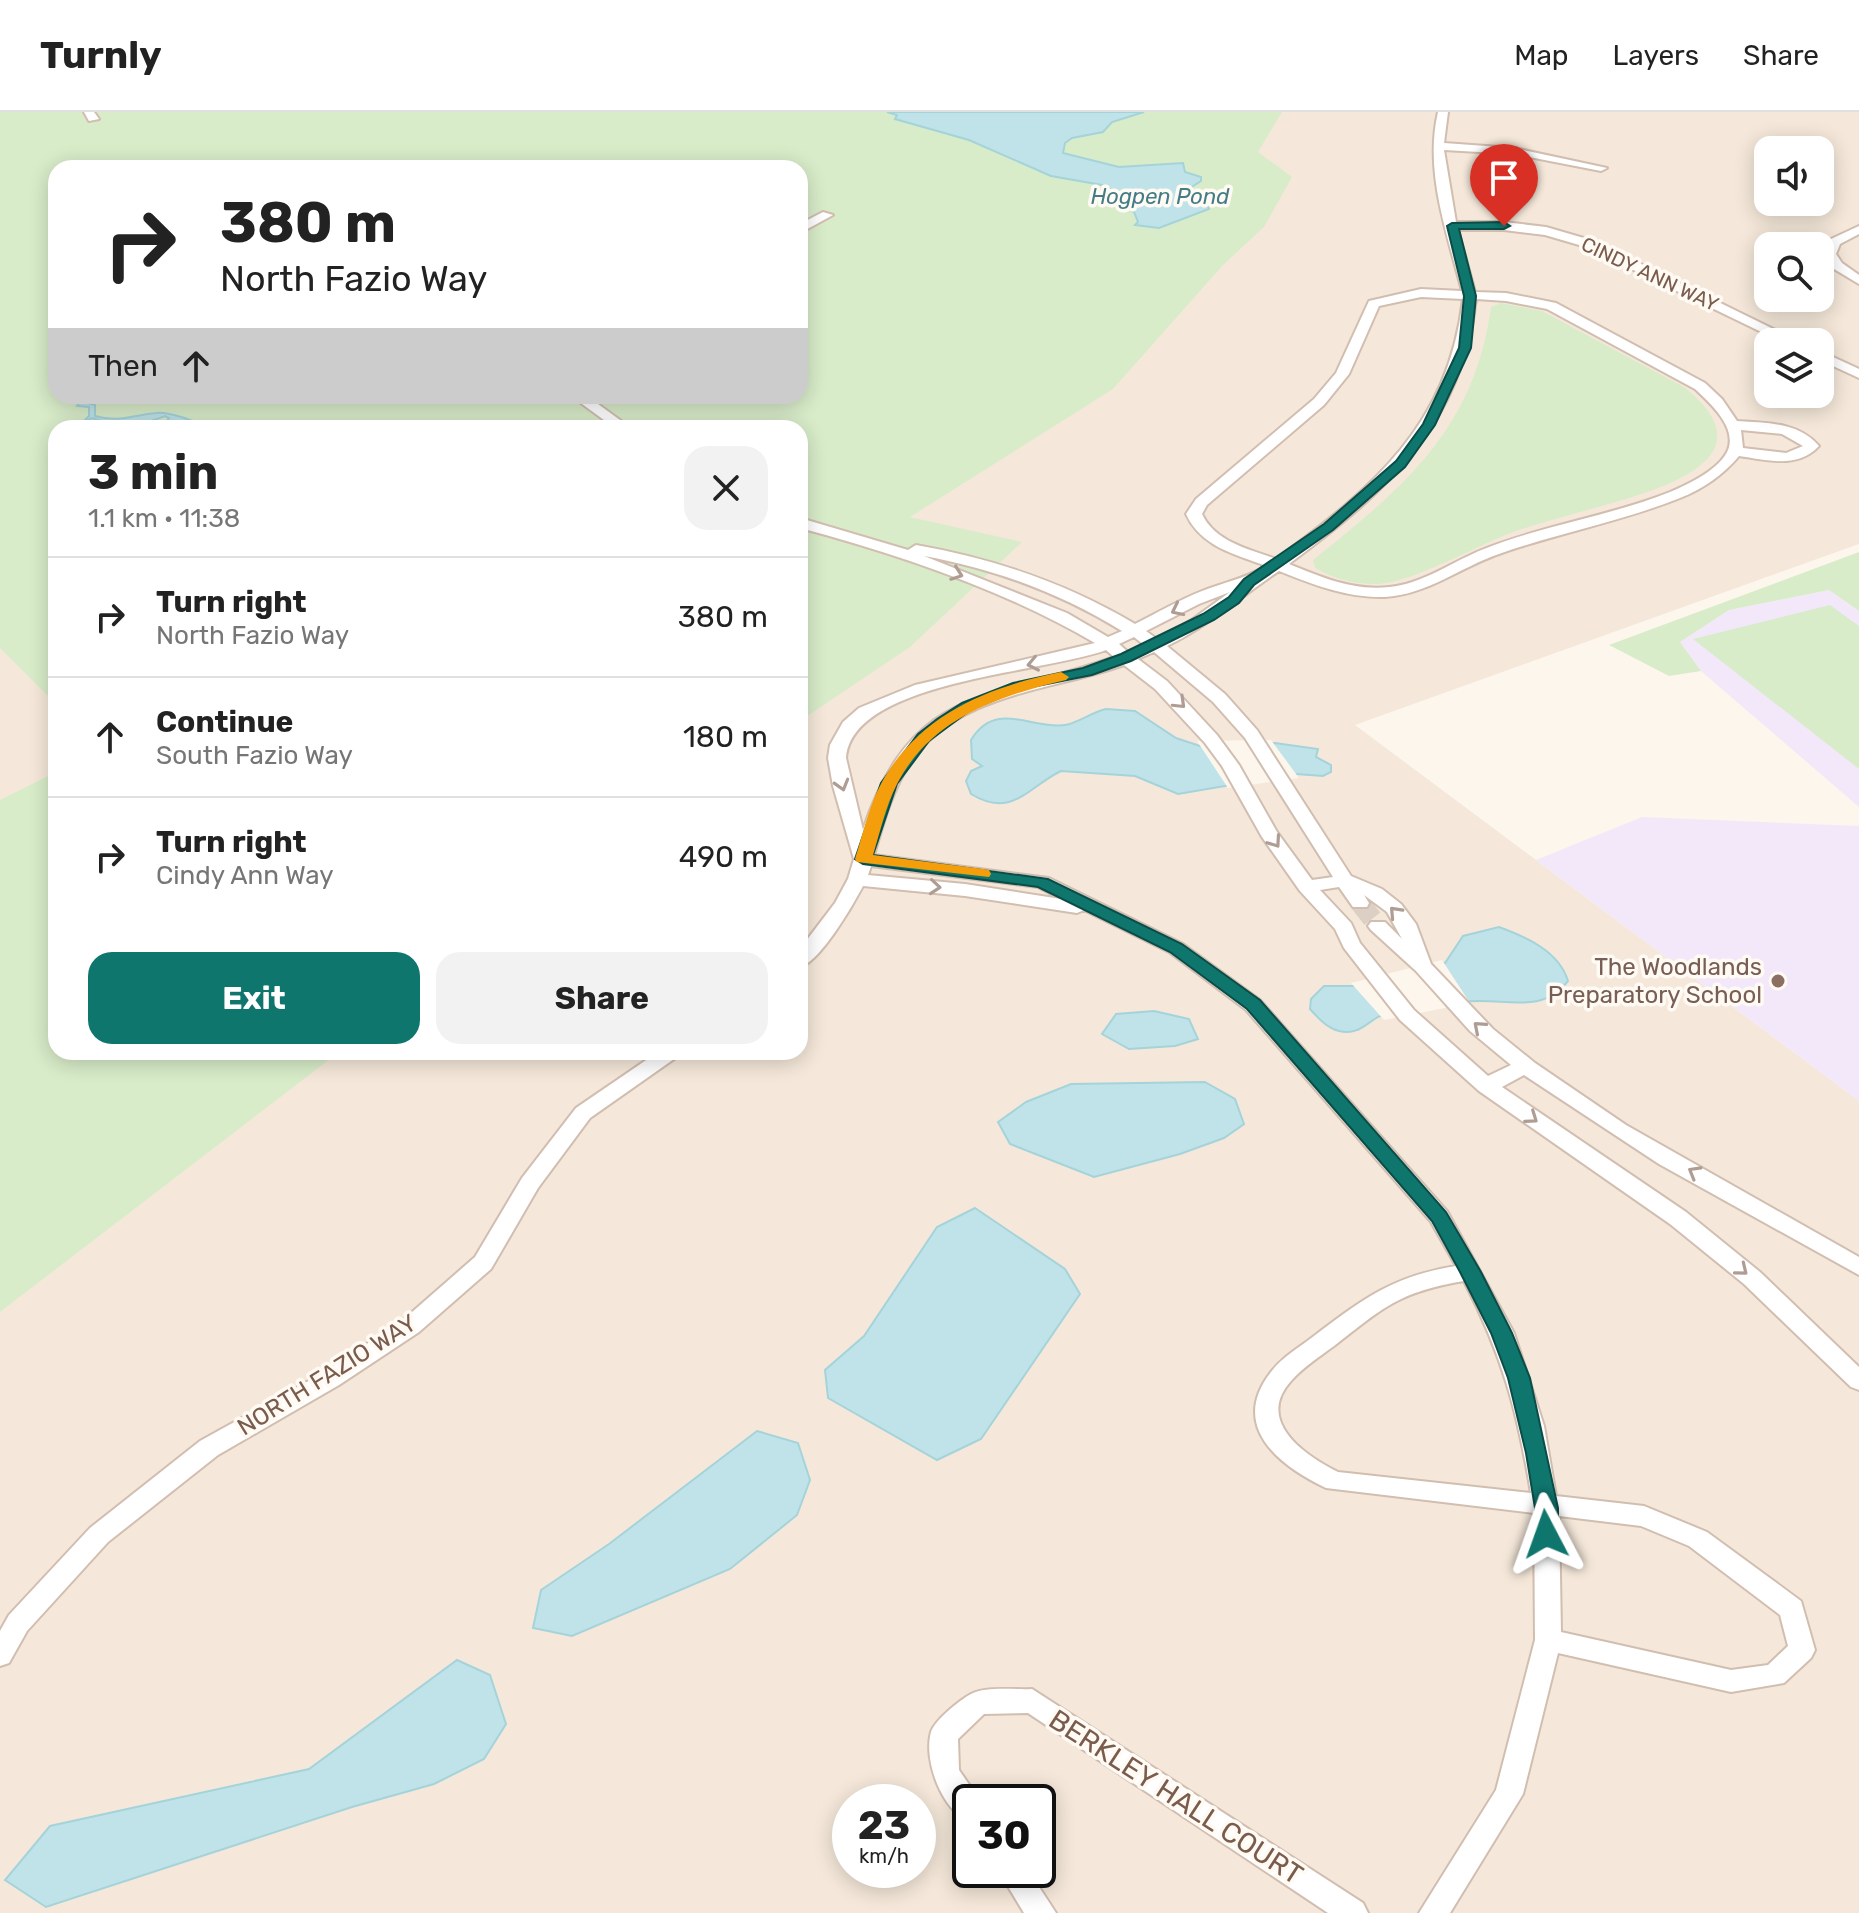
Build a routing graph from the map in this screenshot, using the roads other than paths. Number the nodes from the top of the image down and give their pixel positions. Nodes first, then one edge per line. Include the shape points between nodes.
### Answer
1 (1443, 112) edge
2 (1438, 146) junction
3 (1601, 168) dead end
4 (827, 215) dead end
5 (808, 225) edge
6 (1452, 226) junction
7 (1859, 230) edge
8 (1859, 280) edge
9 (1470, 296) junction
10 (1764, 328) edge
11 (1834, 362) edge
12 (1859, 374) edge
13 (590, 404) edge
14 (612, 420) edge
15 (1733, 425) junction
16 (1735, 451) junction
17 (808, 525) edge
18 (885, 546) junction
19 (1277, 565) junction
20 (1249, 582) junction
21 (1133, 631) junction
22 (1108, 644) junction
23 (1153, 645) junction
24 (1126, 657) junction
25 (863, 859) junction
26 (858, 880) junction
27 (1345, 880) junction
28 (1307, 887) junction
29 (1360, 903) tunnel mouth
30 (1112, 915) junction
31 (1378, 926) tunnel mouth
32 (808, 952) edge
33 (1422, 965) junction
34 (660, 1060) edge
35 (1526, 1066) junction
36 (1486, 1086) junction
37 (1859, 1267) edge
38 (1470, 1272) junction
39 (1859, 1381) edge
40 (1546, 1508) junction
41 (1548, 1640) junction
42 (0, 1655) edge
43 (953, 1784) edge
44 (1024, 1888) edge
45 (1041, 1913) edge
46 (1353, 1913) edge
47 (1434, 1913) edge

1 - 2 street
2 - 3 street via 1514,151
2 - 6 street
4 - 5 street
6 - 9 street
6 - 10 street, CINDY ANN WAY via 1546,231 1590,244
7 - 8 street via 1828,249 1837,266
9 - 15 street via 1551,306 1700,386
9 - 19 street via 1465,348 1429,425 1400,464 1368,494
9 - 19 street via 1421,293 1374,304 1342,374 1319,402 1201,502 1194,514 1218,542
11 - 12 street
13 - 14 street
15 - 16 street
15 - 16 street via 1803,435 1812,446 1804,455 1785,458
16 - 19 street via 1719,471 1676,495 1489,552 1416,586 1354,591
17 - 18 street
18 - 21 street via 961,556 1019,573
18 -> 22 street via 1061,616
19 - 20 street
20 -> 21 street via 1210,593
20 - 23 street via 1234,600
21 - 22 street
21 - 23 street
22 - 24 street
22 -> 25 street via 937,685 881,702 851,722 838,748 838,776
23 - 24 street
23 - 27 street via 1221,700 1251,735
24 - 25 street via 1018,686 967,706 923,737 889,783
24 -> 28 street via 1188,711 1211,739
25 - 26 street
25 - 30 street via 1042,882
26 -> 30 street via 1041,899
26 - 32 street
27 - 28 street
27 - 29 street
33 -> 27 street via 1414,939 1394,908
28 - 36 street via 1310,908 1351,944 1407,1015
30 - 38 street via 1176,948 1253,1005 1439,1217
31 - 33 street
35 -> 33 street via 1455,1006
34 - 42 street, NORTH FAZIO WAY via 583,1113 530,1183 483,1263 411,1326 331,1379 209,1448 99,1535 18,1623
35 - 36 street
37 -> 35 street via 1584,1107
36 -> 39 street via 1678,1218 1752,1278
38 - 40 street via 1519,1378
38 - 40 street via 1411,1283 1364,1309 1279,1378 1267,1402 1270,1426 1282,1449 1307,1469 1335,1481
40 - 41 street
40 - 41 street via 1644,1516 1698,1539 1792,1609 1802,1650 1775,1675 1731,1681
41 - 47 street via 1509,1794
43 - 46 street, BERKLEY HALL COURT via 945,1773 944,1734 978,1703 1032,1701
44 - 45 street

